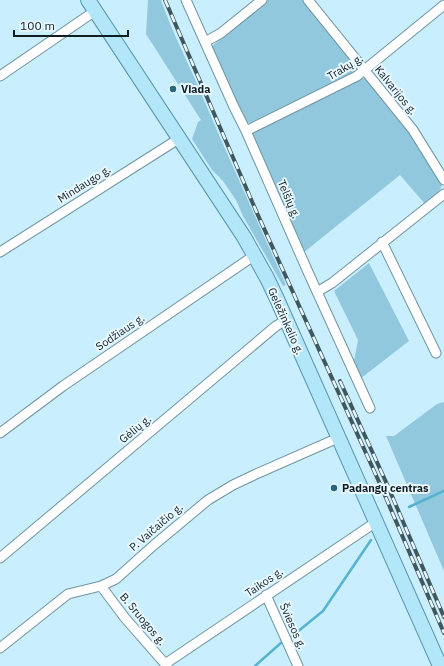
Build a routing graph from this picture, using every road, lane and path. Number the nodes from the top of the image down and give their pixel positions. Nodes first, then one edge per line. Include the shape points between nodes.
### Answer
1 (186, 0) edge
2 (262, 0) edge
3 (308, 0) edge
4 (444, 5) edge
5 (92, 6) edge
6 (205, 42) junction
7 (364, 70) junction
8 (0, 76) edge
9 (246, 131) junction
10 (180, 138) junction
11 (444, 180) edge
12 (444, 194) edge
13 (382, 242) junction
14 (0, 252) edge
15 (255, 255) junction
16 (317, 292) junction
17 (286, 320) junction
18 (436, 353) dead end
19 (370, 408) dead end
20 (0, 433) edge
21 (338, 438) junction
22 (376, 522) junction
23 (0, 558) edge
24 (101, 586) junction
25 (266, 595) junction
26 (0, 648) edge
27 (166, 665) edge
28 (298, 666) edge
29 (440, 666) edge

1 - 6 street, Telšių g.
2 - 6 street via 221,33
3 - 7 street, Kalvarijos g.
4 - 7 street, Trakų g.
5 - 8 street
5 - 10 main road, Geležinkelio g.
6 - 9 street, Telšių g.
7 - 9 street, Trakų g.
7 - 11 street, Kalvarijos g. via 412,130
9 - 16 street, Telšių g.
10 - 14 street, Mindaugo g.
10 - 15 main road, Geležinkelio g.
12 - 13 street
13 - 16 street via 332,283
13 - 18 street
15 - 17 main road, Geležinkelio g.
15 - 20 street, Sodžiaus g. via 63,386
16 - 19 street, Telšių g.
17 - 21 main road, Geležinkelio g.
17 - 23 street, Gėlių g.
21 - 22 main road, Geležinkelio g.
21 - 24 street, P. Vaičaičio g. via 247,478 208,500 116,580
22 - 25 street, Taikos g.
22 - 29 main road, Geležinkelio g.
24 - 26 street, P. Vaičaičio g. via 68,594
24 - 27 street, B. Sruogos g.
25 - 27 street, Taikos g.
25 - 28 street, Šviesos g.

